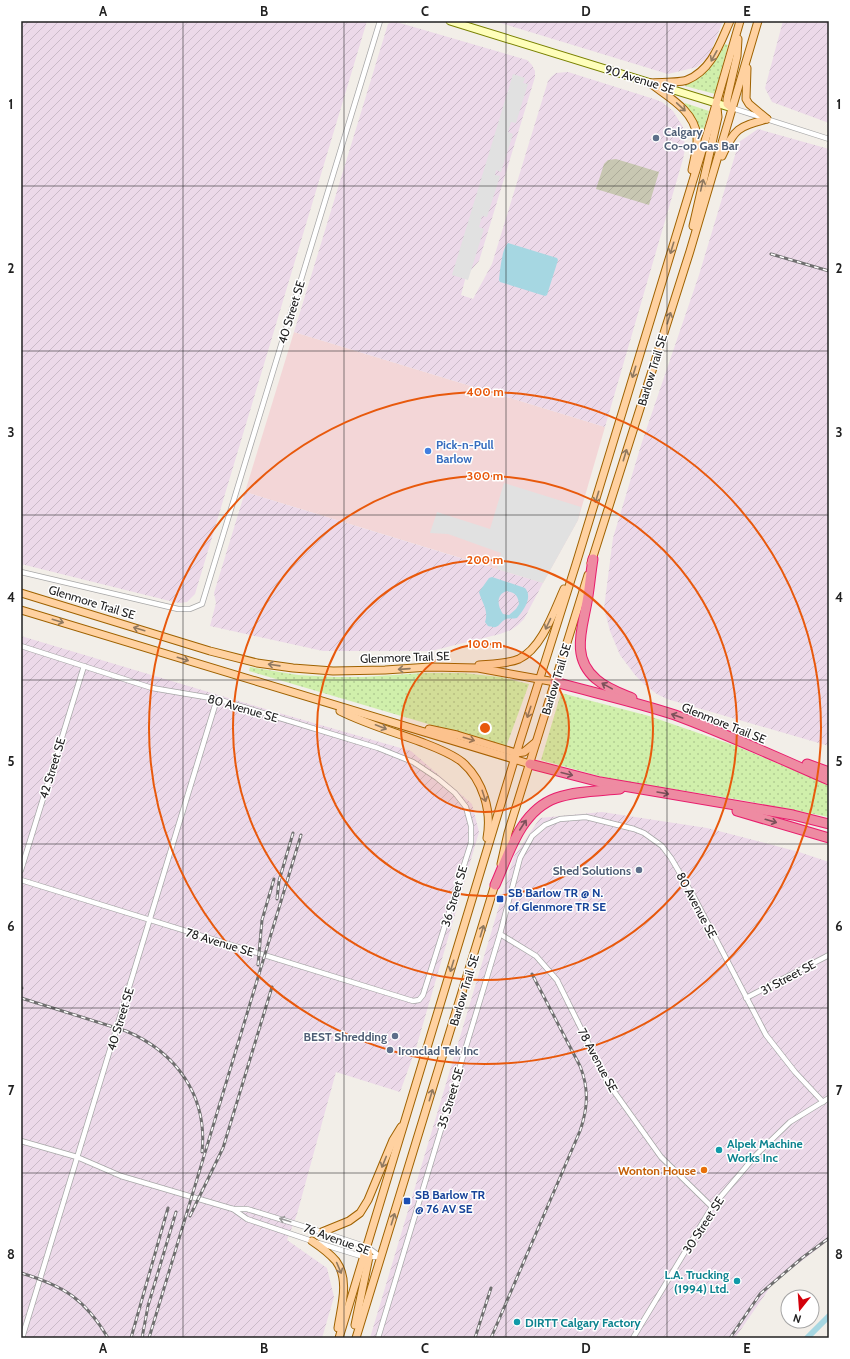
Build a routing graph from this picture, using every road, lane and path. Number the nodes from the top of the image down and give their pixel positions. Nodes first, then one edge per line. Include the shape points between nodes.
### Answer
1 (380, 21) edge
2 (450, 21) edge
3 (730, 21) edge
4 (758, 21) edge
5 (739, 23) edge
6 (747, 55) junction
7 (650, 83) junction
8 (716, 103) junction
9 (732, 108) junction
10 (767, 119) junction
11 (829, 139) edge
12 (711, 180) junction
13 (684, 211) junction
14 (690, 251) junction
15 (593, 559) junction
16 (576, 564) junction
17 (21, 572) edge
18 (21, 593) edge
19 (21, 610) edge
20 (21, 646) edge
21 (84, 666) junction
22 (453, 667) junction
23 (540, 679) junction
24 (555, 682) junction
25 (217, 699) junction
26 (319, 700) junction
27 (654, 709) junction
28 (725, 735) junction
29 (536, 742) junction
30 (515, 756) junction
31 (530, 764) junction
32 (829, 772) edge
33 (829, 780) edge
34 (633, 788) junction
35 (455, 793) joint
36 (694, 798) junction
37 (829, 824) edge
38 (829, 838) edge
39 (520, 858) joint
40 (483, 862) junction
41 (21, 870) edge
42 (21, 880) edge
43 (495, 885) junction
44 (149, 921) junction
45 (500, 934) junction
46 (829, 955) edge
47 (746, 998) junction
48 (419, 1000) joint
49 (829, 1098) edge
50 (822, 1102) junction
51 (408, 1114) junction
52 (21, 1141) edge
53 (77, 1158) junction
54 (712, 1207) junction
55 (233, 1209) junction
56 (322, 1232) junction
57 (312, 1241) junction
58 (367, 1247) junction
59 (366, 1257) junction
60 (381, 1257) junction
61 (22, 1338) edge
62 (338, 1338) edge
63 (354, 1338) edge
64 (378, 1338) edge
65 (633, 1338) edge

1 - 17 street, 40 Street SE via 202,604 190,609 178,609
2 - 7 street, 90 Avenue SE
3 -> 7 main road via 712,60 701,72 686,81
4 - 6 main road, Barlow Trail SE
5 - 8 main road, Barlow Trail SE
5 - 9 main road via 737,56 726,99 726,104
6 - 9 main road, Barlow Trail SE
6 - 10 main road via 746,99
7 - 8 street, 90 Avenue SE
7 -> 13 main road via 682,107 694,124 697,135
8 - 9 street, 90 Avenue SE
8 - 13 main road, Barlow Trail SE
14 -> 8 main road via 690,239 718,117
9 - 10 street, 90 Avenue SE
9 - 12 main road, Barlow Trail SE
10 - 11 street, 90 Avenue SE
10 - 12 main road via 740,127 724,152
12 - 14 main road, Barlow Trail SE
13 -> 16 main road, Barlow Trail SE
15 -> 14 main road, Barlow Trail SE
15 - 24 main road, Barlow Trail SE
27 -> 15 highway via 597,680 585,664 579,643
16 -> 22 main road via 541,638 527,654 519,659 498,664
16 - 23 main road, Barlow Trail SE
22 -> 18 main road, Glenmore Trail SE via 333,671 257,663
19 -> 26 main road
20 - 21 street, 80 Avenue SE
21 - 25 street, 80 Avenue SE via 152,688
21 - 41 street, 42 Street SE
22 - 23 main road, Glenmore Trail SE via 478,668
23 - 24 main road, Glenmore Trail SE
23 -> 30 main road, Barlow Trail SE
24 - 27 highway, Glenmore Trail SE
24 - 29 main road, Barlow Trail SE
25 - 35 street, 80 Avenue SE via 378,748 413,762
25 - 44 street, 40 Street SE
26 -> 30 main road via 390,722 457,735
26 -> 40 main road via 438,749 462,762 474,775 485,798 489,819
28 -> 27 highway, Glenmore Trail SE
28 - 32 highway
28 - 33 highway, Glenmore Trail SE
29 - 30 main road
29 - 31 main road, Barlow Trail SE
30 - 31 main road
30 - 40 main road, Barlow Trail SE
31 -> 34 highway
31 - 43 main road, Barlow Trail SE
34 -> 36 highway
43 -> 34 highway via 516,836 535,810 555,798 576,793
35 - 48 street, 36 Street SE via 466,807 471,826 471,842 423,995
36 - 37 highway
36 -> 38 highway
39 - 45 street, 35 Street SE
39 - 47 street, 80 Avenue SE via 532,836 545,825 560,819 586,817 627,826 644,833 662,846 671,858
40 -> 51 main road, Barlow Trail SE
42 - 44 street, 78 Avenue SE
60 -> 43 main road, Barlow Trail SE
44 - 48 street, 78 Avenue SE via 413,1001
44 - 53 street, 40 Street SE
45 - 54 street, 78 Avenue SE via 536,956 557,980 608,1082 661,1157
45 - 64 street, 35 Street SE
46 - 47 street, 31 Street SE
47 - 50 street, 80 Avenue SE via 766,1034
49 - 50 street, 30 Street SE
50 - 54 street, 30 Street SE via 790,1122 757,1154
51 -> 56 main road via 393,1140 360,1213 349,1221
51 - 58 main road, Barlow Trail SE
52 - 53 street, 76 Avenue SE
53 - 55 street, 76 Avenue SE via 121,1176
53 - 61 street, 40 Street SE
54 - 65 street, 30 Street SE
56 -> 55 street, 76 Avenue SE via 247,1209
55 - 57 street, 76 Avenue SE via 247,1219
56 - 58 street, 76 Avenue SE
57 - 59 street, 76 Avenue SE
57 -> 62 main road via 337,1263 342,1277 344,1289
58 - 59 main road, Barlow Trail SE
58 - 60 street, 76 Avenue SE
59 - 60 street, 76 Avenue SE
59 - 62 main road, Barlow Trail SE
59 - 63 main road
60 - 63 main road, Barlow Trail SE

